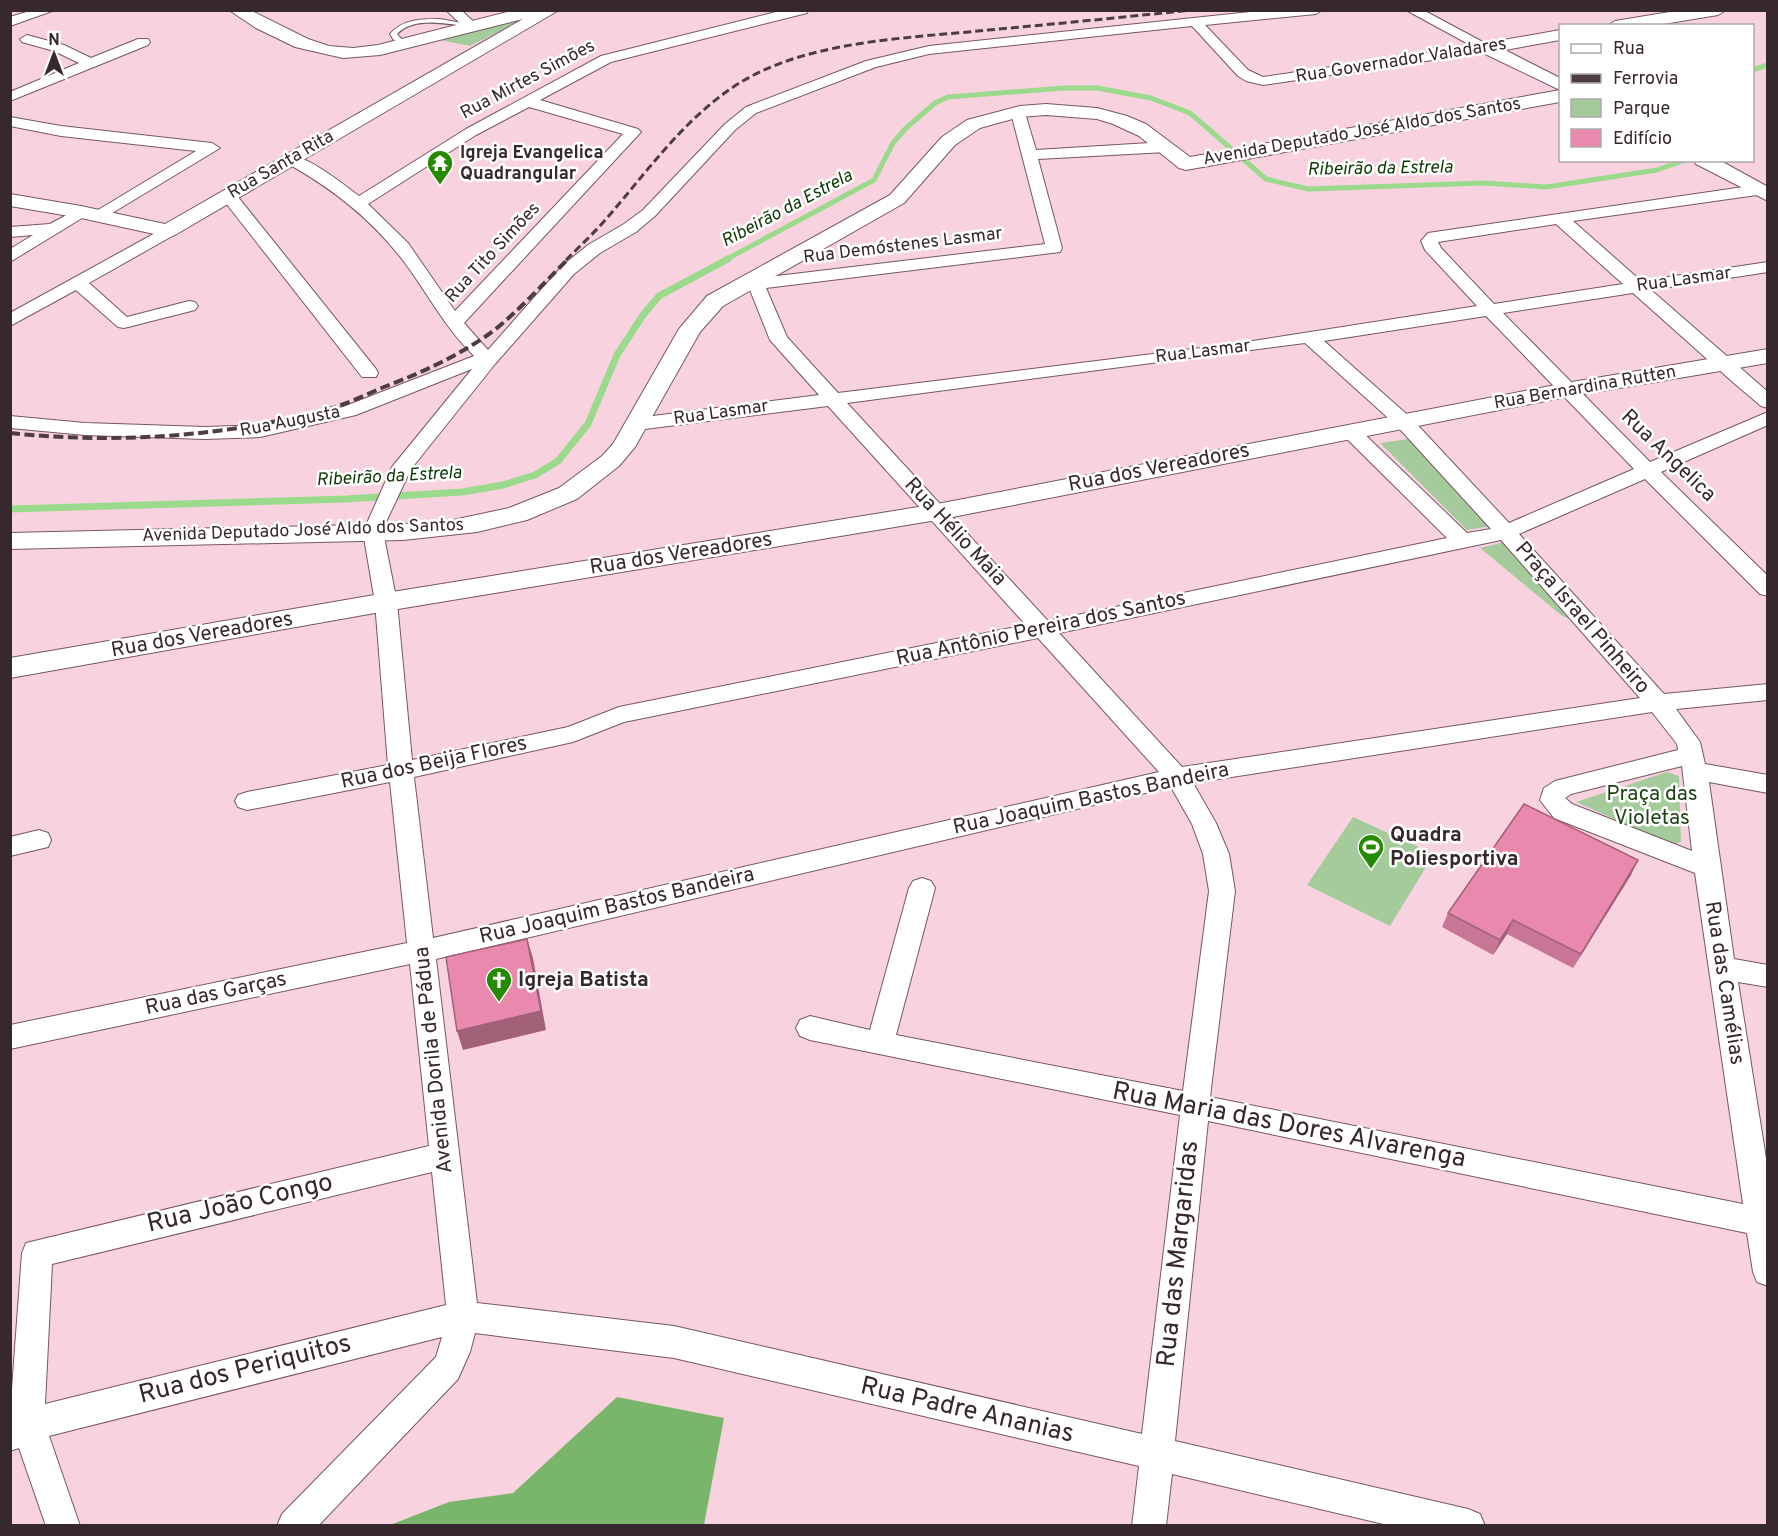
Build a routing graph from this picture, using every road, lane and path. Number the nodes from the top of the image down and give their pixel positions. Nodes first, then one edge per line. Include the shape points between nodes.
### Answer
1 (49, 10) edge
2 (237, 10) edge
3 (452, 10) edge
4 (538, 10) edge
5 (551, 10) edge
6 (802, 10) edge
7 (1316, 10) edge
8 (1412, 10) edge
9 (1718, 10) edge
10 (11, 21) edge
11 (1196, 23) junction
12 (1623, 24) edge
13 (470, 25) junction
14 (1559, 35) edge
15 (27, 39) dead end
16 (143, 42) dead end
17 (1487, 48) junction
18 (90, 63) junction
19 (1559, 87) edge
20 (1559, 88) edge
21 (10, 97) edge
22 (526, 101) junction
23 (1018, 113) junction
24 (10, 121) edge
25 (1166, 147) junction
26 (1028, 155) junction
27 (291, 159) junction
28 (1707, 162) edge
29 (1762, 192) edge
30 (228, 195) junction
31 (10, 200) edge
32 (357, 204) junction
33 (90, 214) junction
34 (1560, 219) junction
35 (53, 229) junction
36 (168, 231) junction
37 (10, 232) edge
38 (10, 257) edge
39 (1767, 267) edge
40 (77, 282) junction
41 (754, 282) junction
42 (1638, 286) junction
43 (189, 306) dead end
44 (1488, 308) junction
45 (10, 321) edge
46 (455, 322) junction
47 (1310, 338) junction
48 (1767, 356) edge
49 (489, 360) junction
50 (1722, 364) junction
51 (369, 373) dead end
52 (1566, 390) junction
53 (832, 398) junction
54 (1767, 402) edge
55 (1767, 418) edge
56 (10, 422) edge
57 (1404, 422) junction
58 (637, 424) junction
59 (1350, 431) junction
60 (1649, 471) junction
61 (937, 512) junction
62 (374, 527) junction
63 (1506, 532) junction
64 (1462, 540) junction
65 (10, 541) edge
66 (1767, 589) edge
67 (386, 602) junction
68 (1045, 629) junction
69 (10, 668) edge
70 (1767, 692) edge
71 (1658, 703) junction
72 (619, 715) joint
73 (1693, 763) junction
74 (401, 771) junction
75 (1177, 777) junction
76 (1767, 784) edge
77 (247, 801) dead end
78 (39, 840) dead end
79 (10, 847) edge
80 (1707, 867) junction
81 (922, 888) dead end
82 (422, 951) junction
83 (1723, 968) junction
84 (1767, 976) edge
85 (810, 1028) dead end
86 (10, 1037) edge
87 (880, 1044) junction
88 (1195, 1106) junction
89 (444, 1156) junction
90 (1763, 1222) edge
91 (1767, 1272) edge
92 (463, 1316) junction
93 (19, 1430) edge
94 (1157, 1455) junction
95 (63, 1526) edge
96 (294, 1526) edge
97 (1149, 1526) edge
98 (1468, 1526) edge

1 - 10 street
2 - 13 street via 292,39 323,50 363,53
3 - 13 street
4 - 13 street
5 - 27 street, Rua Santa Rita
6 - 22 street, Rua Mirtes Simões via 626,52 589,66
7 - 11 street
8 - 17 street
9 - 12 street
11 - 17 street, Rua Governador Valadares via 1243,73 1268,81
11 - 49 street via 978,43 903,55 758,107 730,127 649,213 568,270
14 - 17 street, Rua Governador Valadares
15 - 18 street
16 - 18 street
17 - 19 street
18 - 21 street
20 - 25 street, Avenida Deputado José Aldo dos Santos via 1186,164
22 - 32 street, Rua Mirtes Simões
22 - 46 street, Rua Tito Simões via 633,132
23 - 25 street, Avenida Deputado José Aldo dos Santos via 1074,111 1107,116 1138,127
23 - 26 street
23 - 41 street, Avenida Deputado José Aldo dos Santos via 967,127 950,140 897,199
24 - 33 street via 213,148
25 - 26 street
26 - 41 street, Rua Demóstenes Lasmar via 1054,248
27 - 30 street, Rua Santa Rita
27 - 32 street via 322,175
28 - 29 street
29 - 34 street
30 - 36 street, Rua Santa Rita
30 - 51 street
31 - 33 street
32 - 46 street via 401,247
33 - 35 street
33 - 36 street
34 - 42 street
34 - 44 street, Rua Angelica via 1434,237 1429,242
35 - 37 street
35 - 38 street
36 - 40 street, Rua Santa Rita
39 - 42 street, Rua Lasmar
40 - 43 street via 124,323
40 - 45 street, Rua Santa Rita
41 - 53 street, Rua Hélio Maia via 771,329
41 - 58 street, Avenida Deputado José Aldo dos Santos via 715,301 701,315
42 - 44 street, Rua Lasmar
42 - 50 street
44 - 47 street, Rua Lasmar
44 - 52 street, Rua Angelica
46 - 49 street via 470,344
47 - 53 street, Rua Lasmar
47 - 57 street, Praça Israel Pinheiro
48 - 50 street, Rua Bernardina Rutten
49 - 56 street, Rua Augusta via 475,361 349,411 261,432 85,429
49 - 62 street via 402,468
50 - 52 street, Rua Bernardina Rutten
50 - 54 street
52 - 57 street, Rua Bernardina Rutten
52 - 60 street, Rua Angelica
53 - 58 street, Rua Lasmar
53 - 61 street, Rua Hélio Maia
55 - 60 street
57 - 59 street
57 - 63 street, Praça Israel Pinheiro
58 - 62 street, Avenida Deputado José Aldo dos Santos via 609,464 587,484 530,510 478,524
59 - 61 street, Rua dos Vereadores
59 - 64 street
60 - 63 street
60 - 66 street, Rua Angelica
61 - 67 street, Rua dos Vereadores
61 - 68 street, Rua Hélio Maia
62 - 65 street, Avenida Deputado José Aldo dos Santos
62 - 67 street, Avenida Dorila de Pádua
63 - 64 street, Praça Israel Pinheiro
63 - 71 street, Praça Israel Pinheiro
64 - 68 street, Rua Antônio Pereira dos Santos
67 - 69 street, Rua dos Vereadores
67 - 74 street, Avenida Dorila de Pádua
68 - 72 street, Rua Antônio Pereira dos Santos
68 - 75 street, Rua Hélio Maia
70 - 71 street, Rua Joaquim Bastos Bandeira
71 - 73 street, Rua das Camélias via 1688,742
71 - 75 street, Rua Joaquim Bastos Bandeira
72 - 74 street, Rua dos Beija Flores via 573,734
73 - 76 street
73 - 80 street, Rua das Camélias
73 - 80 street via 1563,787 1553,794 1552,800 1563,811
74 - 77 street, Rua dos Beija Flores
74 - 82 street, Avenida Dorila de Pádua
75 - 82 street, Rua Joaquim Bastos Bandeira
75 - 88 street, Rua das Margaridas via 1204,823 1216,854 1222,891
78 - 79 street
80 - 83 street, Rua das Camélias
81 - 87 street
82 - 86 street, Rua das Garças
82 - 89 street, Avenida Dorila de Pádua
83 - 84 street
83 - 90 street, Rua das Camélias
85 - 87 street, Rua Maria das Dores Alvarenga
87 - 88 street, Rua Maria das Dores Alvarenga
88 - 90 street, Rua Maria das Dores Alvarenga
88 - 94 street, Rua das Margaridas
89 - 92 street, Avenida Dorila de Pádua
89 - 93 street, Rua João Congo via 37,1253
90 - 91 street, Rua das Camélias
92 - 93 street, Rua dos Periquitos
92 - 94 street, Rua Padre Ananias via 674,1342
92 - 96 street, Avenida Dorila de Pádua via 447,1368
93 - 95 street
94 - 97 street, Rua das Margaridas
94 - 98 street, Rua Padre Ananias

